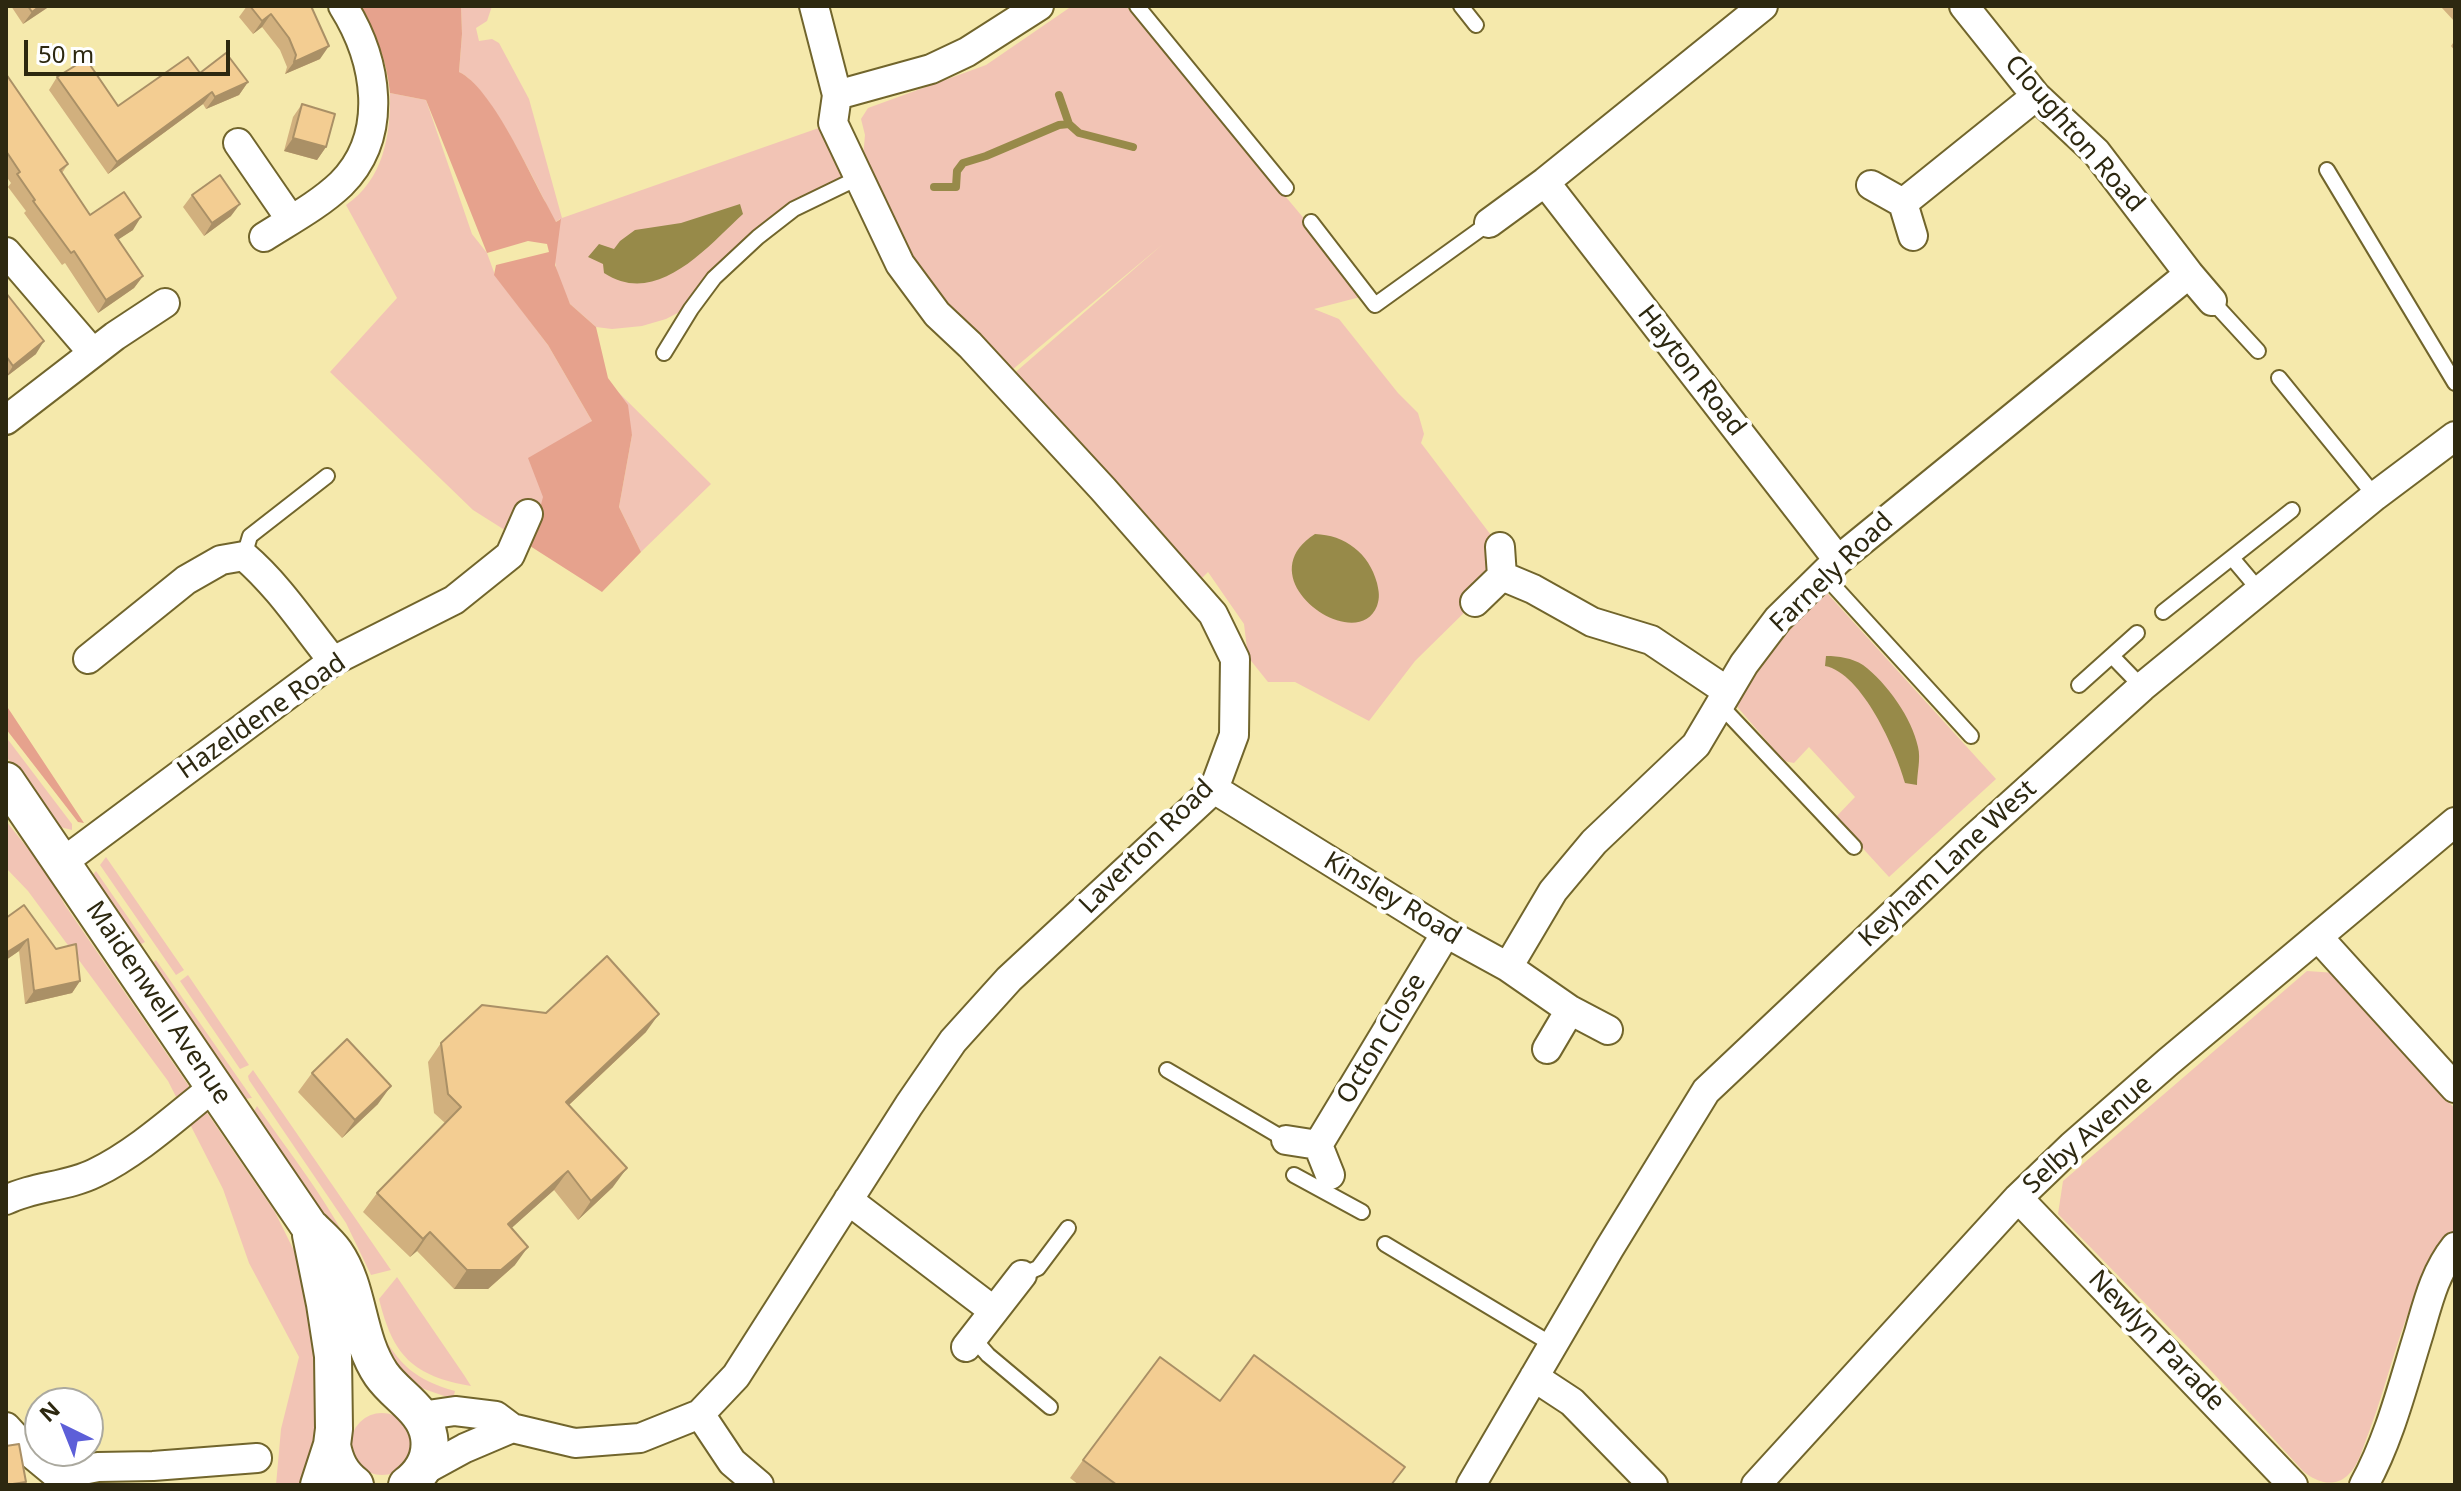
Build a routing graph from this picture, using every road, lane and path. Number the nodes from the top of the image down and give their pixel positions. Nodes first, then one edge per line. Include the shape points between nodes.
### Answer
1 (343, 6) edge
2 (814, 6) edge
3 (1039, 6) edge
4 (1137, 6) edge
5 (1461, 6) edge
6 (1763, 6) edge
7 (1964, 6) edge
8 (1476, 25) dead end
9 (837, 95) junction
10 (2036, 96) junction
11 (238, 143) dead end
12 (2327, 170) dead end
13 (858, 178) junction
14 (1545, 182) junction
15 (1871, 185) dead end
16 (1286, 188) dead end
17 (1903, 203) junction
18 (291, 220) junction
19 (1311, 222) dead end
20 (1489, 223) joint
21 (1913, 236) dead end
22 (264, 237) dead end
23 (6, 252) edge
24 (2189, 274) junction
25 (2212, 301) joint
26 (165, 303) dead end
27 (2258, 351) dead end
28 (93, 353) junction
29 (664, 353) dead end
30 (2279, 378) dead end
31 (2455, 383) edge
32 (6, 420) edge
33 (2455, 436) edge
34 (327, 476) dead end
35 (2375, 496) junction
36 (2292, 510) dead end
37 (528, 514) dead end
38 (1500, 547) dead end
39 (244, 556) junction
40 (2232, 558) junction
41 (1830, 567) junction
42 (1502, 576) junction
43 (2259, 590) junction
44 (1475, 602) dead end
45 (2163, 612) dead end
46 (2137, 633) dead end
47 (2112, 656) junction
48 (88, 659) dead end
49 (333, 661) junction
50 (2079, 685) dead end
51 (2142, 687) junction
52 (1724, 698) junction
53 (1971, 736) dead end
54 (6, 781) edge
55 (1214, 789) junction
56 (2455, 822) edge
57 (1854, 847) dead end
58 (63, 862) junction
59 (1446, 933) junction
60 (2318, 937) junction
61 (1508, 967) junction
62 (1570, 1010) junction
63 (1608, 1030) dead end
64 (1547, 1049) dead end
65 (1167, 1070) dead end
66 (215, 1086) junction
67 (2455, 1088) edge
68 (1286, 1140) joint
69 (1318, 1145) junction
70 (1294, 1175) dead end
71 (1326, 1183) junction
72 (2018, 1198) junction
73 (6, 1200) edge
74 (848, 1200) junction
75 (1362, 1212) dead end
76 (309, 1226) junction
77 (1068, 1228) dead end
78 (1385, 1244) dead end
79 (2455, 1247) edge
80 (1022, 1275) joint
81 (994, 1311) junction
82 (970, 1342) joint
83 (1553, 1345) junction
84 (1534, 1377) junction
85 (1050, 1407) dead end
86 (414, 1410) junction
87 (700, 1414) junction
88 (6, 1427) edge
89 (512, 1428) junction
90 (333, 1437) junction
91 (257, 1458) dead end
92 (414, 1479) edge
93 (56, 1480) edge
94 (319, 1485) edge
95 (355, 1485) edge
96 (759, 1485) edge
97 (1471, 1485) edge
98 (1653, 1485) edge
99 (1756, 1485) edge
100 (2293, 1485) edge
101 (2364, 1485) edge

1 - 18 street via 370,70 370,130 361,157 346,178
2 - 9 street, Laverton Road
3 - 9 street via 931,69
4 - 16 lane
5 - 8 lane
6 - 14 street
7 - 10 street, Cloughton Road
9 - 13 street, Laverton Road via 833,123
10 - 17 street
10 - 24 street, Cloughton Road via 2096,152
11 - 18 street
12 - 31 lane
13 - 29 lane via 794,209 758,237 714,278
13 - 55 street, Laverton Road via 900,264 937,314 1213,614 1235,659 1234,735
14 - 20 street
14 - 41 street, Hayton Road
15 - 17 street
17 - 21 street
18 - 22 street
19 - 20 lane via 1375,305
23 - 28 street
24 - 25 street, Cloughton Road
24 - 41 street, Farnely Road
25 - 27 lane
26 - 28 street
28 - 32 street
30 - 35 lane
33 - 35 street, Keyham Lane West
34 - 39 lane via 250,536
35 - 43 street, Keyham Lane West
36 - 40 lane
37 - 49 street, Hazeldene Road via 510,555 454,600
38 - 42 street
39 - 48 street via 221,560 186,580
39 - 49 street via 280,592
40 - 43 lane
40 - 45 lane
41 - 52 street, Farnely Road via 1778,619
41 - 53 lane
42 - 44 street
42 - 52 street via 1592,622 1651,640
43 - 51 street, Keyham Lane West
46 - 47 lane
47 - 50 lane
47 - 51 lane
49 - 58 street, Hazeldene Road
51 - 83 street, Keyham Lane West via 1706,1091
52 - 57 lane
52 - 61 street, Farnely Road via 1696,745 1594,842 1553,891
54 - 58 street, Maidenwell Avenue
55 - 59 street, Kinsley Road
55 - 74 street, Laverton Road via 1009,979 953,1041
56 - 60 street, Selby Avenue
58 - 66 street, Maidenwell Avenue
59 - 61 street, Kinsley Road
59 - 69 street, Octon Close
60 - 67 street
60 - 72 street, Selby Avenue via 2168,1062
61 - 62 street, Kinsley Road
62 - 63 street, Kinsley Road
62 - 64 street
65 - 68 lane
66 - 73 street via 98,1172
66 - 76 street, Maidenwell Avenue
68 - 69 street
69 - 71 street
70 - 71 lane
71 - 75 lane
72 - 99 street, Selby Avenue
72 - 100 street, Newlyn Parade
74 - 81 street
74 - 87 street, Laverton Road via 736,1376
76 - 86 street, Maidenwell Avenue via 342,1266 375,1365
76 - 90 street, Maidenwell Avenue via 333,1356
77 - 80 lane via 1038,1268
78 - 83 lane
79 - 101 street via 2431,1293 2376,1463
80 - 81 street
81 - 82 street
82 - 85 lane
83 - 84 street, Keyham Lane West
84 - 97 street, Keyham Lane West
84 - 98 street via 1572,1402
86 - 89 street, Laverton Road via 496,1416
86 - 90 street, Maidenwell Avenue via 388,1396 360,1400 344,1412
86 - 92 street via 426,1425 430,1444 426,1464
87 - 89 street, Laverton Road via 640,1438 575,1443
87 - 96 street via 732,1462
88 - 93 street
89 - 92 street
90 - 94 street, Maidenwell Avenue
90 - 95 street, Maidenwell Avenue via 337,1466
91 - 93 street via 98,1467

